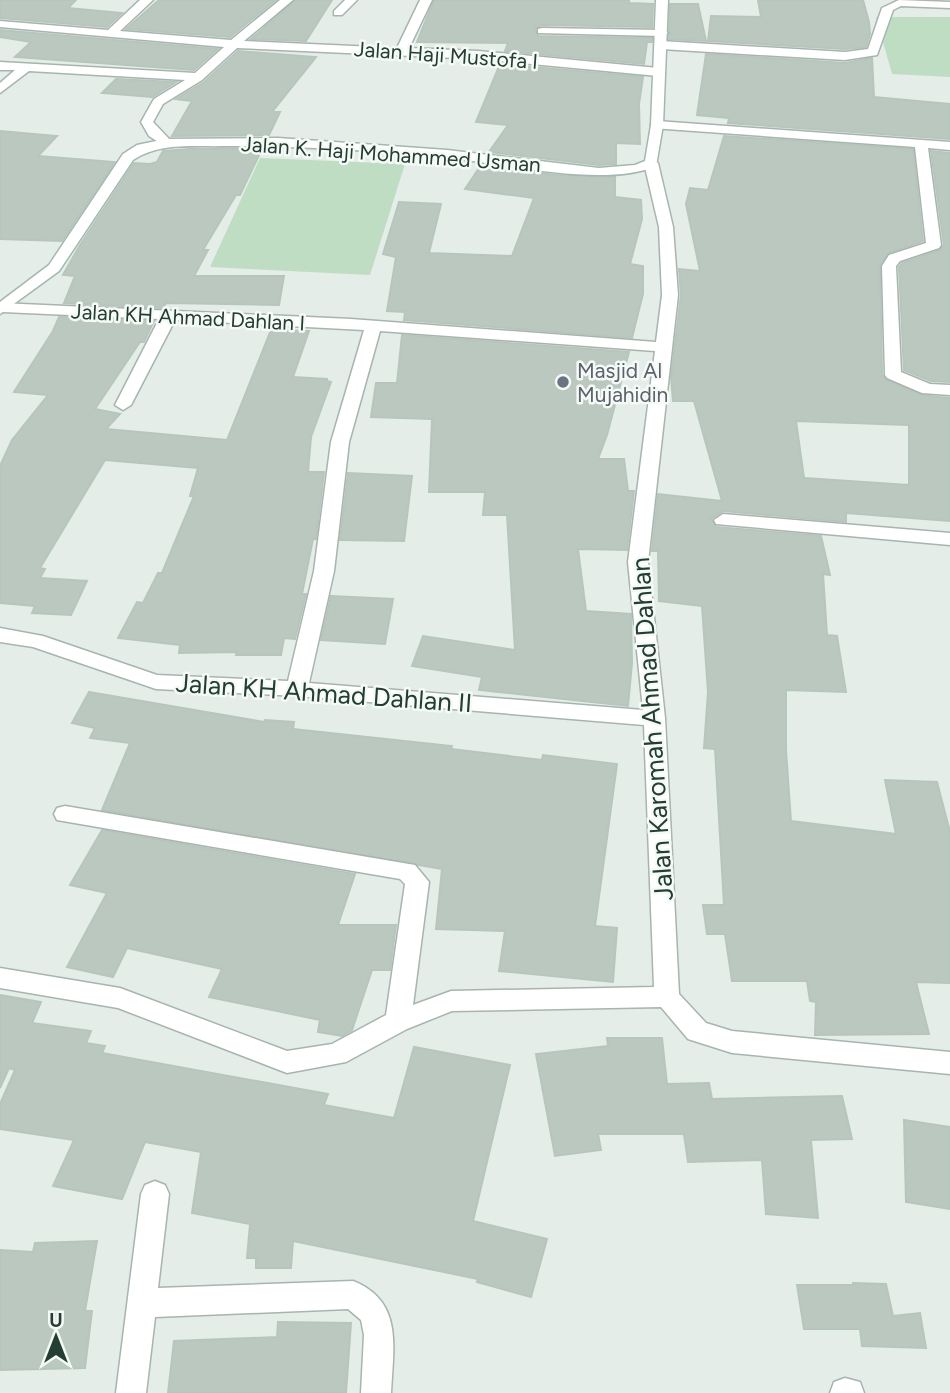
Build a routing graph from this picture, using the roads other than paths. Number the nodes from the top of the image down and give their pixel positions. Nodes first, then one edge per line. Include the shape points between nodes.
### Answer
1 (147, 0) edge
2 (287, 0) edge
3 (351, 0) edge
4 (425, 0) edge
5 (662, 0) edge
6 (949, 3) edge
7 (338, 13) dead end
8 (0, 24) edge
9 (542, 31) dead end
10 (110, 34) junction
11 (662, 39) junction
12 (234, 44) junction
13 (402, 50) junction
14 (0, 66) edge
15 (25, 68) junction
16 (658, 72) junction
17 (198, 77) junction
18 (0, 89) edge
19 (657, 125) junction
20 (166, 143) junction
21 (921, 143) junction
22 (950, 146) edge
23 (651, 163) junction
24 (1, 308) edge
25 (169, 316) junction
26 (373, 327) junction
27 (662, 347) junction
28 (950, 390) edge
29 (123, 405) dead end
30 (723, 520) dead end
31 (950, 539) edge
32 (0, 635) edge
33 (297, 688) junction
34 (654, 719) junction
35 (65, 814) dead end
36 (0, 978) edge
37 (667, 997) junction
38 (398, 1021) junction
39 (950, 1063) edge
40 (155, 1194) dead end
41 (143, 1304) junction
42 (131, 1393) edge
43 (376, 1393) edge

1 - 10 street
2 - 12 street
3 - 7 street
4 - 13 street
5 - 11 street
6 - 11 street via 900,3 888,8 873,52 845,56
8 - 10 street, Jalan Haji Mustofa I
9 - 11 street
10 - 12 street, Jalan Haji Mustofa I
11 - 16 street
12 - 13 street, Jalan Haji Mustofa I
12 - 17 street
13 - 16 street, Jalan Haji Mustofa I
14 - 15 street
15 - 17 street
15 - 18 street
16 - 19 street
17 - 20 street via 158,102 148,122
19 - 21 street
19 - 23 street
20 - 23 street, Jalan K. Haji Mohammed Usman via 278,142 447,154 600,172
20 - 24 street, Jalan K. Haji Mohammed Usman via 142,148 128,157 54,268
21 - 22 street
21 - 28 street via 934,245 894,258 889,266 893,375 928,389
23 - 27 street, Jalan Karomah Ahmad Dahlan via 666,227 670,295
24 - 25 street, Jalan KH Ahmad Dahlan I
25 - 26 street, Jalan KH Ahmad Dahlan I
25 - 29 street
26 - 27 street, Jalan KH Ahmad Dahlan I
26 - 33 street via 340,442 324,571
27 - 34 street, Jalan Karomah Ahmad Dahlan via 639,562
30 - 31 street
32 - 33 street, Jalan KH Ahmad Dahlan II via 36,641 156,681
33 - 34 street, Jalan KH Ahmad Dahlan II
34 - 37 street, Jalan Karomah Ahmad Dahlan
35 - 38 street via 407,870 417,882
36 - 38 street via 120,998 287,1062 337,1054
37 - 38 street via 451,1001
37 - 39 street via 697,1031 732,1042
40 - 41 street
41 - 42 street
41 - 43 street via 353,1295 374,1312 379,1335

